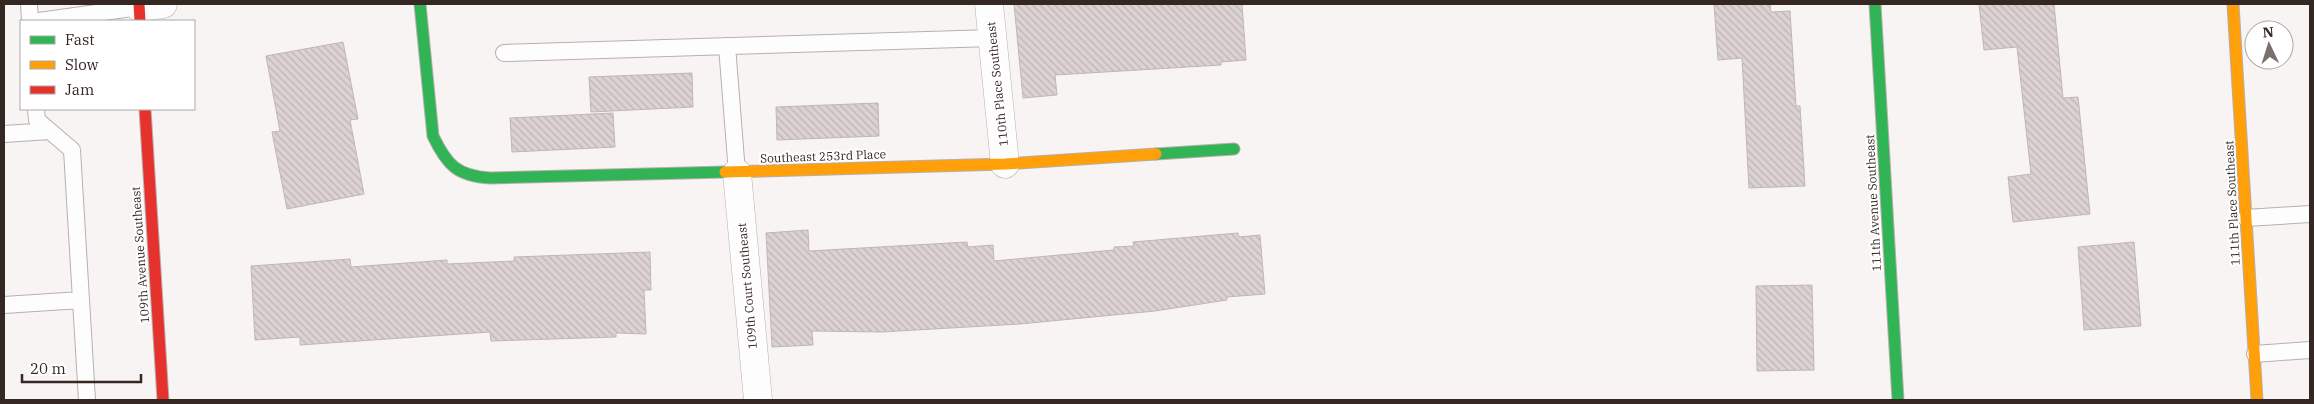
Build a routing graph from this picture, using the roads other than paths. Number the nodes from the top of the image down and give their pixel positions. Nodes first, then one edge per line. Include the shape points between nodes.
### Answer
1 (29, 4) edge
2 (420, 4) edge
3 (989, 4) edge
4 (1875, 4) edge
5 (2233, 4) edge
6 (145, 9) edge
7 (30, 20) edge
8 (48, 20) edge
9 (993, 38) junction
10 (727, 46) junction
11 (504, 54) dead end
12 (36, 110) edge
13 (145, 110) edge
14 (50, 132) junction
15 (4, 134) edge
16 (1234, 148) dead end
17 (1005, 164) junction
18 (737, 173) junction
19 (2310, 214) edge
20 (2246, 218) junction
21 (81, 300) junction
22 (4, 305) edge
23 (2310, 350) edge
24 (2254, 354) junction
25 (87, 400) edge
26 (163, 400) edge
27 (758, 400) edge
28 (1898, 400) edge
29 (2257, 400) edge

1 - 7 lane
2 - 18 street, Southeast 253rd Place via 433,136 442,157 455,171 489,178
3 - 9 street, 110th Place Southeast
4 - 28 street, 111th Avenue Southeast
5 - 20 street, 111th Place Southeast
6 - 8 lane
9 - 10 lane
9 - 17 street, 110th Place Southeast
10 - 11 lane
10 - 18 lane
12 - 14 lane via 37,120
13 - 26 street, 109th Avenue Southeast
14 - 15 lane
14 - 21 lane via 72,150
16 - 17 street, Southeast 253rd Place
17 - 18 street, Southeast 253rd Place
18 - 27 street, 109th Court Southeast
19 - 20 lane
20 - 24 street, 111th Place Southeast
21 - 22 lane
21 - 25 lane
23 - 24 lane
24 - 29 street, 111th Place Southeast

